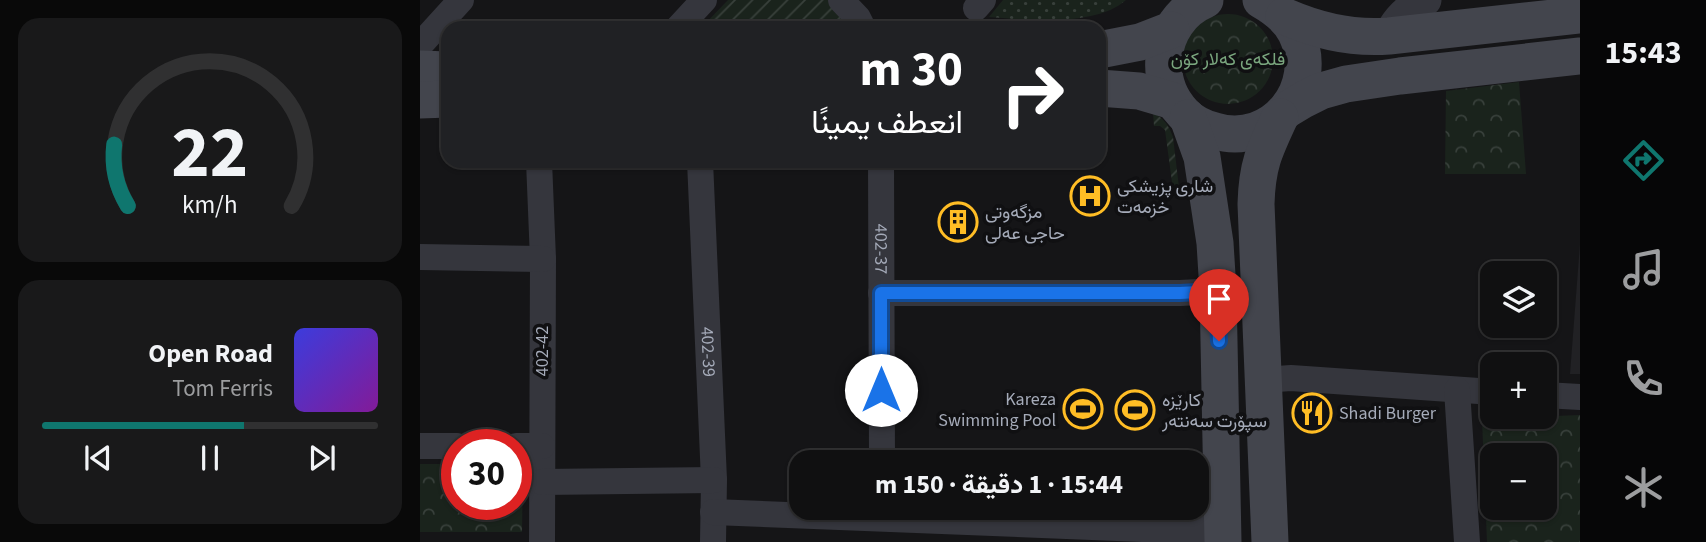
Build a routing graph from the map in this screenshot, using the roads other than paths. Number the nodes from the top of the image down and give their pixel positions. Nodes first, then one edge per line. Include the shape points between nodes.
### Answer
1 (461, 0) edge
2 (705, 0) edge
3 (841, 0) edge
4 (1425, 0) edge
5 (1525, 0) edge
6 (1273, 6) edge
7 (1188, 10) edge
8 (1569, 16) edge
9 (442, 21) edge
10 (685, 21) edge
11 (859, 21) edge
12 (441, 22) edge
13 (1389, 36) junction
14 (420, 45) edge
15 (1106, 49) edge
16 (1580, 56) edge
17 (420, 69) edge
18 (441, 70) edge
19 (1106, 89) edge
20 (441, 99) edge
21 (420, 100) edge
22 (1181, 110) junction
23 (1284, 113) junction
24 (539, 168) edge
25 (700, 168) edge
26 (881, 168) edge
27 (420, 257) edge
28 (543, 259) junction
29 (1217, 291) junction
30 (881, 293) junction
31 (1264, 380) junction
32 (1457, 390) junction
33 (1480, 391) edge
34 (1557, 396) edge
35 (1580, 397) edge
36 (530, 429) edge
37 (420, 446) edge
38 (441, 446) edge
39 (882, 450) edge
40 (532, 454) edge
41 (714, 480) junction
42 (542, 482) junction
43 (713, 512) junction
44 (883, 523) edge
45 (1223, 535) edge
46 (542, 542) edge
47 (713, 542) edge
48 (1270, 542) edge
49 (1467, 542) edge

1 - 9 street
2 - 10 street
3 - 11 street
4 - 13 street via 1397,21
5 - 8 main road via 1540,12
6 - 13 main road via 1312,27 1338,34
6 - 23 main road via 1296,32 1302,52 1298,92
7 - 15 main road via 1140,42
7 - 22 main road via 1165,48 1163,66 1166,84
8 - 13 main road
12 - 14 street
16 - 23 main road via 1346,84 1321,91
17 - 18 main road
19 - 22 main road via 1139,91
20 - 21 main road
22 - 23 main road via 1205,129 1224,134 1263,128
22 - 29 main road via 1206,174
23 - 31 main road via 1265,148 1256,180
24 - 28 street, 402-42
25 - 41 street, 402-39
26 - 30 street, 402-37
27 - 28 street
28 - 36 street, 402-42
29 - 30 street
29 - 45 main road
30 - 39 street, 402-37
31 - 32 street
31 - 48 main road
32 - 33 street
32 - 49 street
34 - 35 street
37 - 38 street
40 - 42 street, 402-42
41 - 42 street
41 - 43 street, 402-39
42 - 46 street, 402-42
43 - 44 street
43 - 47 street, 402-39
44 - 45 street

